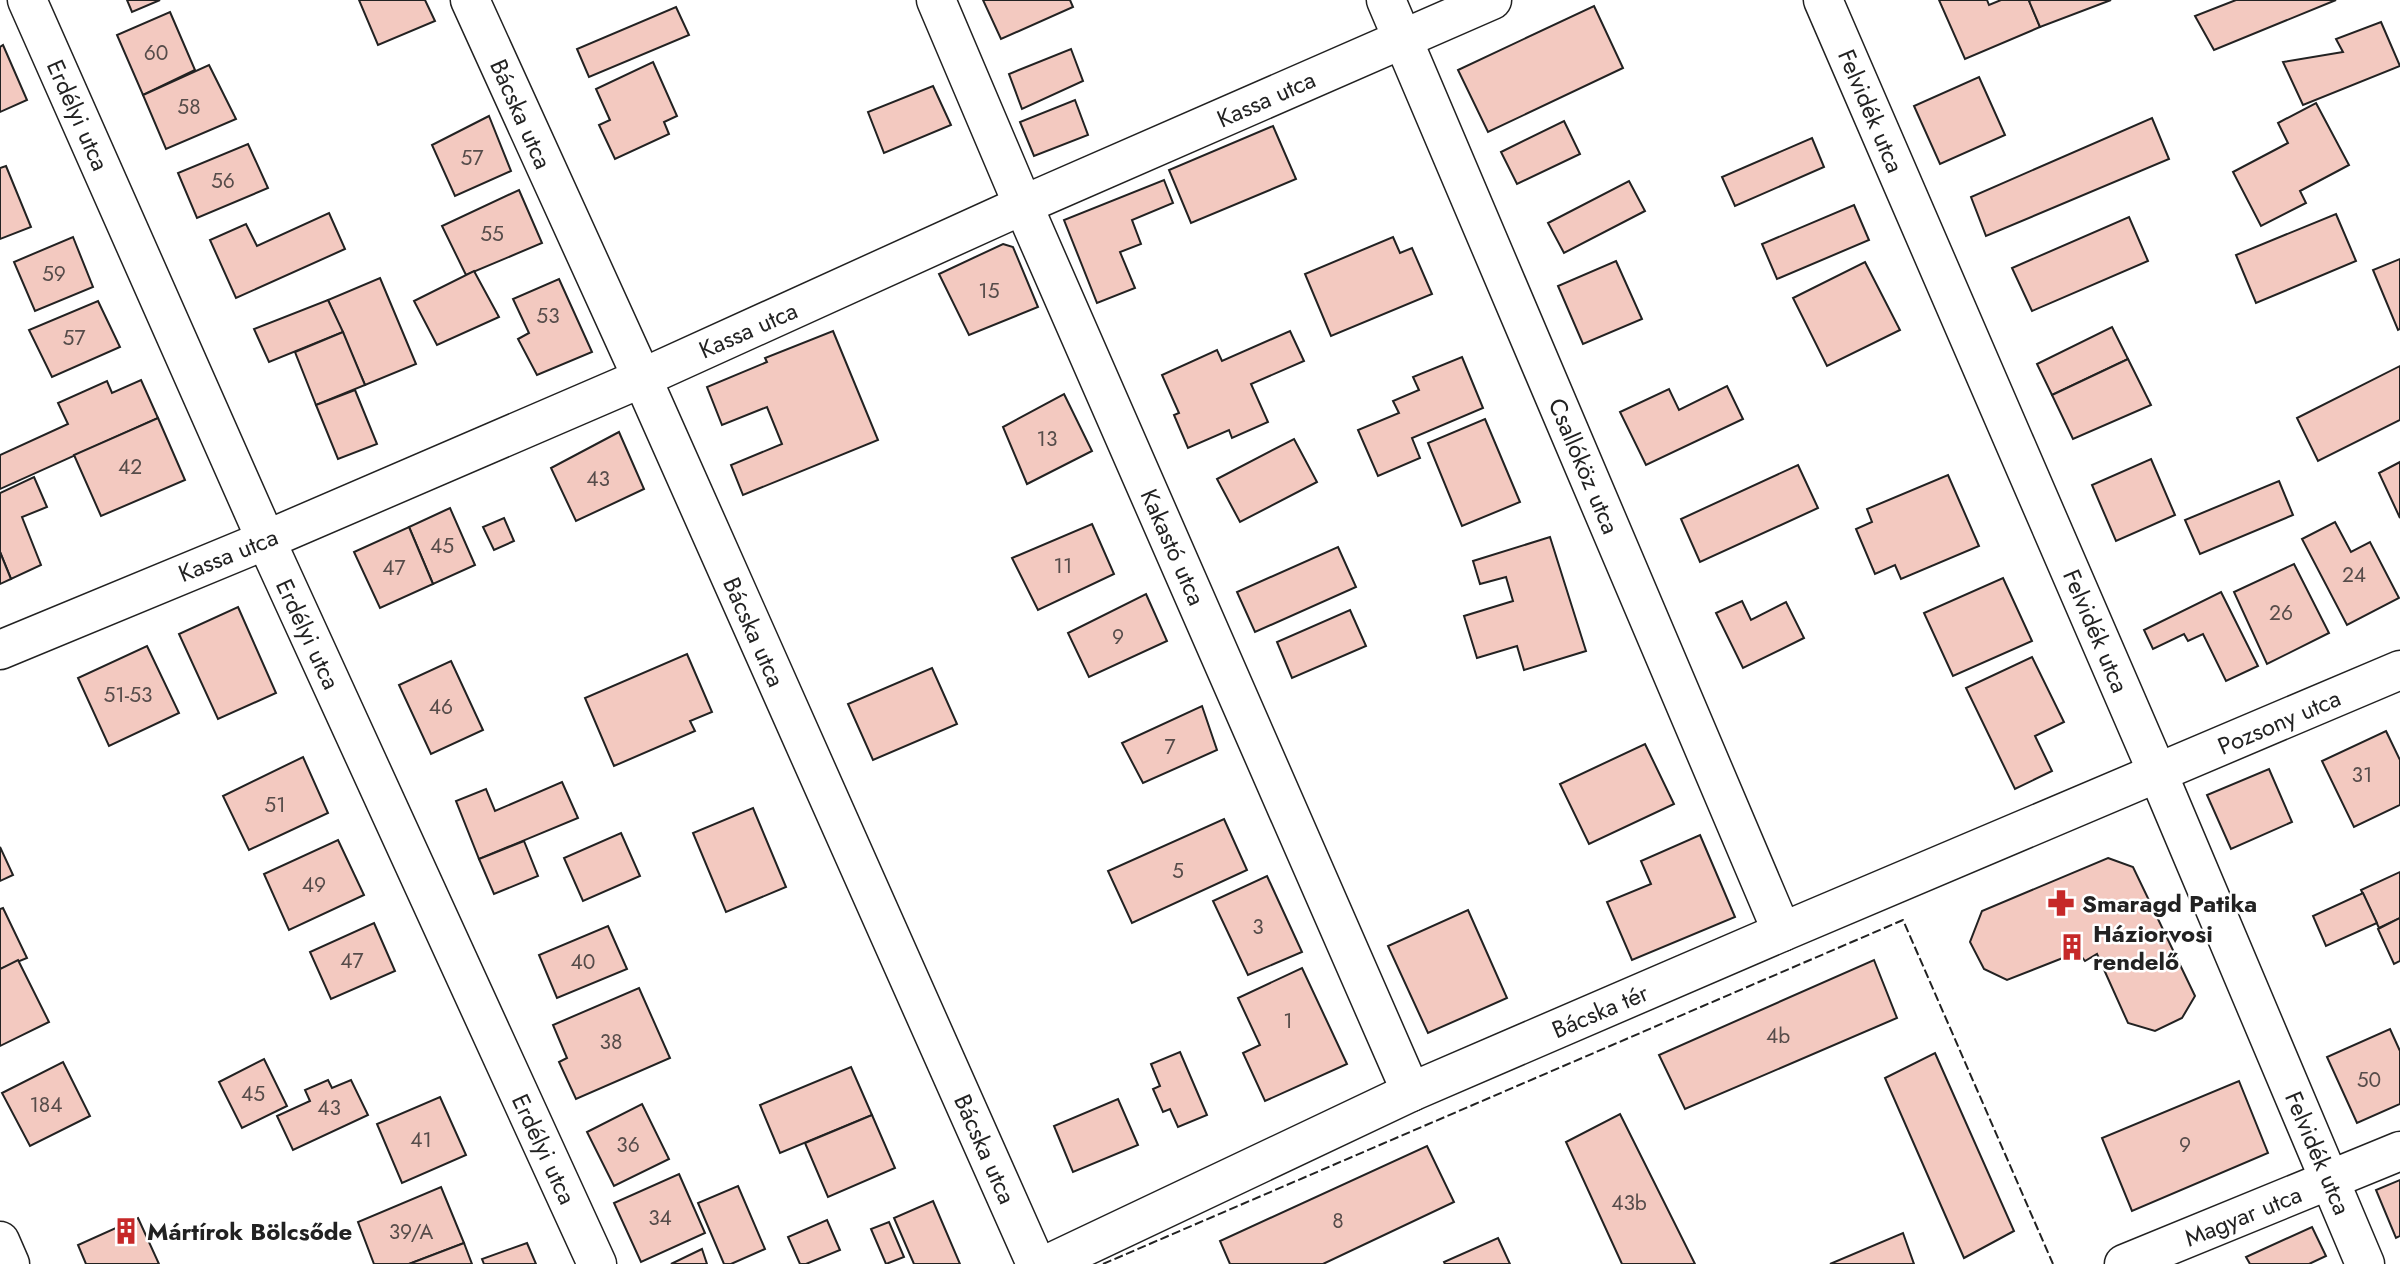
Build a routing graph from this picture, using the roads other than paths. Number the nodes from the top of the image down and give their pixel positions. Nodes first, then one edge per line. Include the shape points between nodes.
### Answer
1 (27, 0) edge
2 (470, 0) edge
3 (936, 0) edge
4 (1386, 0) edge
5 (1492, 0) edge
6 (1823, 0) edge
7 (1403, 39) junction
8 (1023, 205) junction
9 (642, 378) junction
10 (266, 540) junction
11 (0, 650) edge
12 (2400, 670) edge
13 (2158, 774) junction
14 (1782, 932) junction
15 (1412, 1092) junction
16 (2400, 1151) edge
17 (2330, 1181) junction
18 (0, 1241) edge
19 (10, 1264) edge
20 (597, 1264) edge
21 (1036, 1264) edge
22 (1048, 1264) edge
23 (2124, 1264) edge
24 (2365, 1264) edge

1 - 10 street, Erdélyi utca
2 - 9 street, Bácska utca
3 - 8 street, Kakastó utca
4 - 7 street, Csallóköz utca
5 - 7 street, Kassa utca
6 - 13 street, Felvidék utca
7 - 8 street, Kassa utca
7 - 14 street, Csallóköz utca
8 - 9 street, Kassa utca
8 - 15 street, Kakastó utca
9 - 10 street, Kassa utca
9 - 21 street, Bácska utca
10 - 11 street, Kassa utca
10 - 20 street, Erdélyi utca
12 - 13 street, Pozsony utca
13 - 14 street, Bácska tér
13 - 17 street, Felvidék utca
14 - 15 street, Bácska tér
15 - 22 street, Bácska tér
16 - 17 street, Magyar utca
17 - 23 street, Magyar utca
17 - 24 street, Felvidék utca
18 - 19 street

